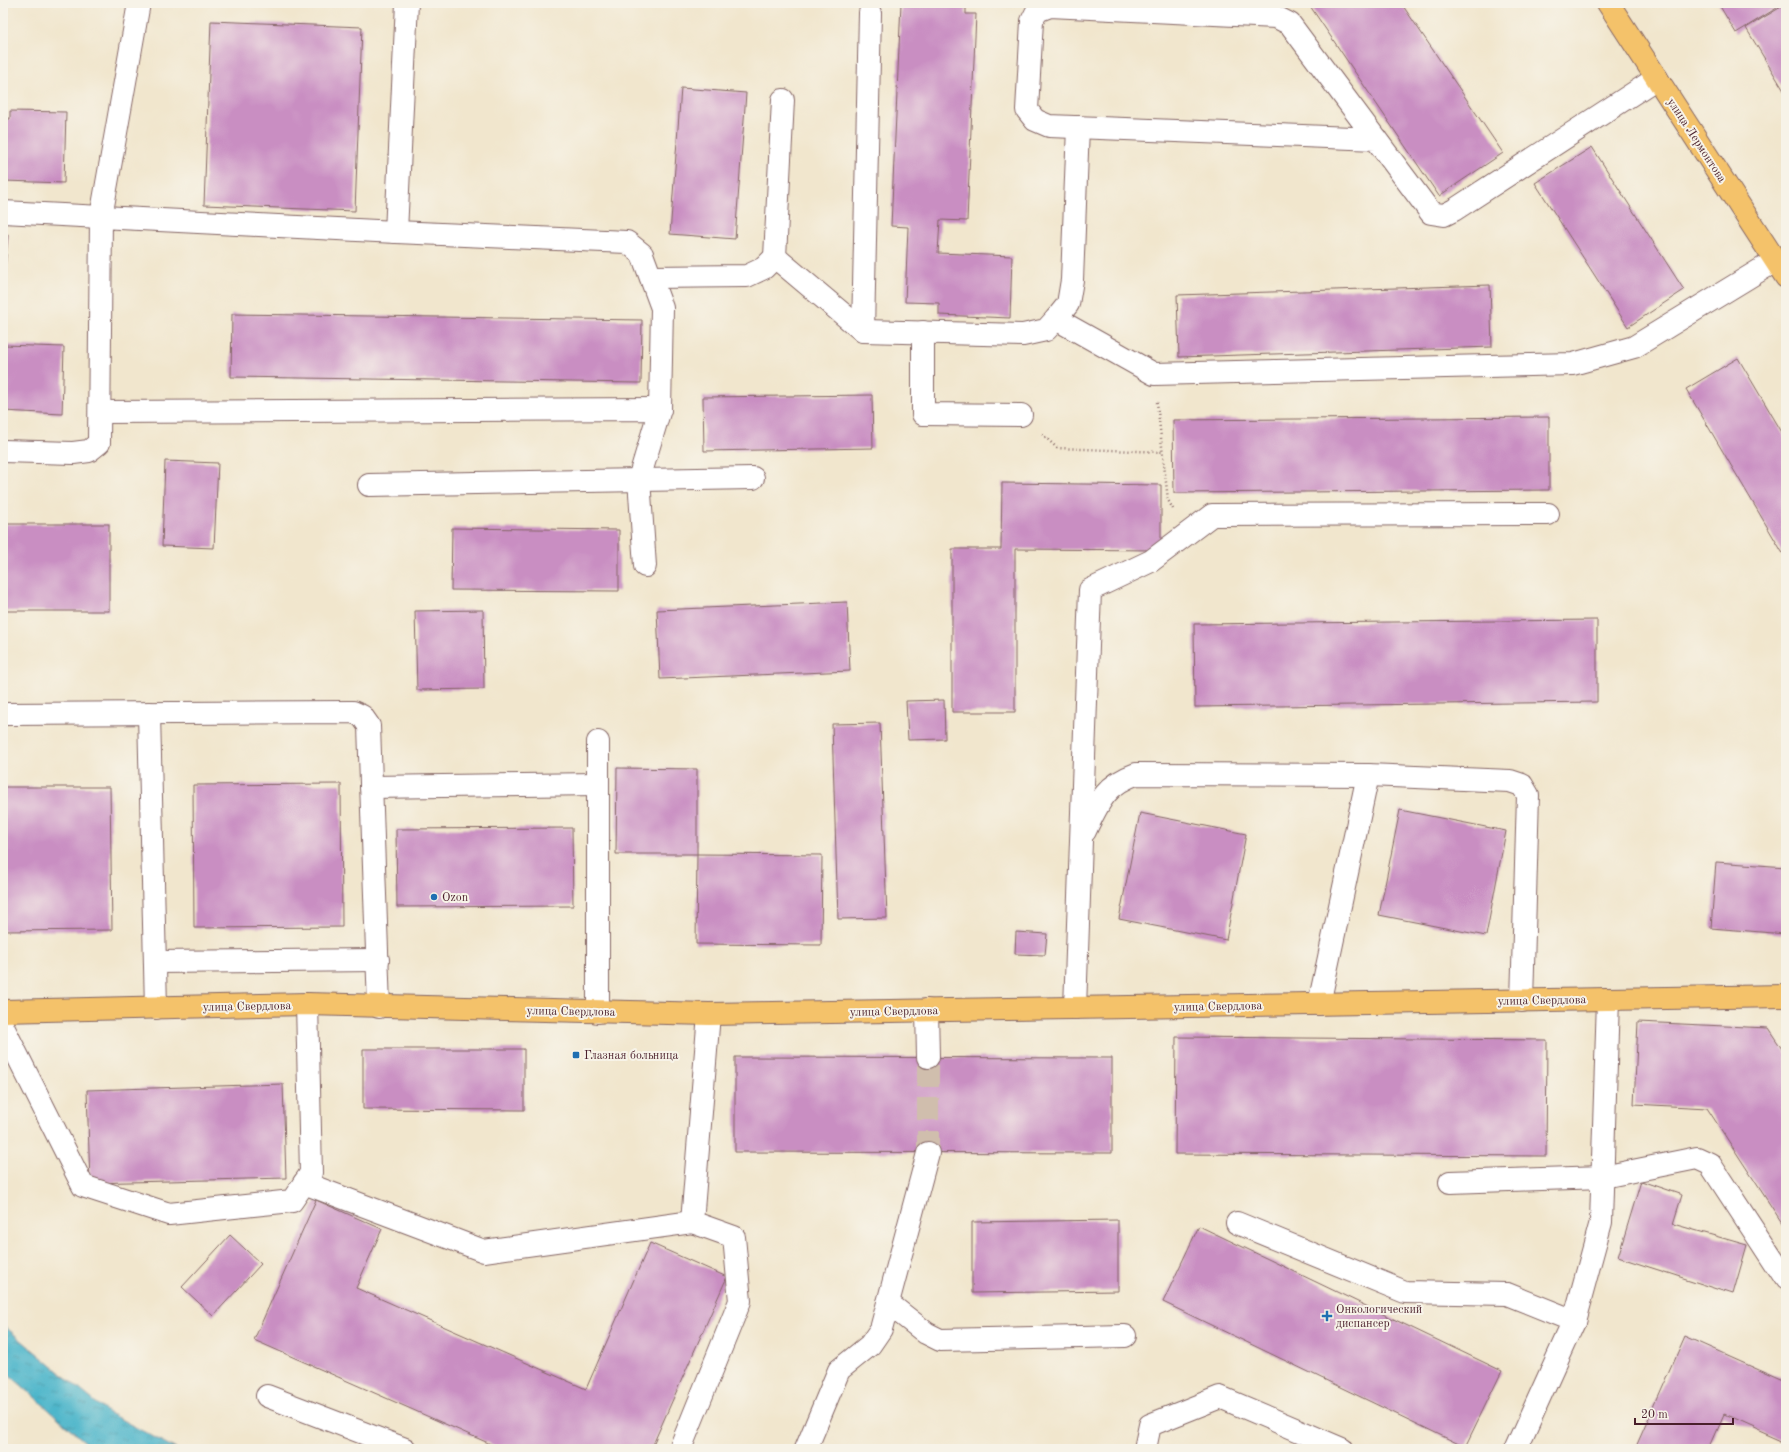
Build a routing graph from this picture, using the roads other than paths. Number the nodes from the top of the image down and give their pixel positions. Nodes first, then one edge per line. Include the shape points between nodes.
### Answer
1 (139, 3) edge
2 (407, 3) edge
3 (1608, 3) edge
4 (870, 13) dead end
5 (1657, 78) junction
6 (783, 100) dead end
7 (1078, 127) junction
8 (1376, 139) junction
9 (3, 212) edge
10 (101, 217) junction
11 (396, 232) junction
12 (775, 257) junction
13 (1781, 269) edge
14 (651, 277) junction
15 (1056, 319) junction
16 (863, 331) junction
17 (923, 332) junction
18 (660, 409) junction
19 (100, 412) junction
20 (1021, 415) road end
21 (3, 451) edge
22 (753, 478) dead end
23 (640, 479) junction
24 (369, 485) dead end
25 (1548, 514) dead end
26 (646, 566) dead end
27 (149, 713) junction
28 (3, 714) edge
29 (598, 742) dead end
30 (1368, 774) junction
31 (598, 784) junction
32 (371, 787) junction
33 (1081, 839) junction
34 (378, 960) junction
35 (155, 962) junction
36 (1786, 996) edge
37 (1608, 999) junction
38 (1522, 1001) junction
39 (307, 1004) junction
40 (1319, 1004) junction
41 (379, 1007) junction
42 (156, 1008) junction
43 (1075, 1008) junction
44 (927, 1010) junction
45 (3, 1011) edge
46 (598, 1012) junction
47 (709, 1014) junction
48 (3, 1027) edge
49 (928, 1057) tunnel mouth
50 (928, 1153) tunnel mouth
51 (1603, 1177) junction
52 (1450, 1182) dead end
53 (304, 1183) junction
54 (692, 1222) junction
55 (1237, 1224) dead end
56 (1786, 1280) edge
57 (888, 1302) junction
58 (1574, 1321) junction
59 (1125, 1336) dead end
60 (267, 1396) dead end
61 (405, 1449) edge
62 (680, 1449) edge
63 (806, 1449) edge
64 (1145, 1449) edge
65 (1342, 1449) edge
66 (1516, 1449) edge

1 - 10 lane
2 - 11 lane
3 - 5 main road, улица Лермонтова
4 - 16 lane
5 - 8 lane via 1444,216 1431,213
5 - 13 main road, улица Лермонтова
6 - 12 lane
7 - 8 lane
7 - 8 lane via 1049,126 1035,120 1027,110 1032,21 1037,11 1050,6 1276,17 1290,24
7 - 15 lane via 1072,280 1068,304
9 - 10 lane
10 - 11 lane
10 - 19 lane
11 - 14 lane via 627,242 642,254
12 - 14 lane via 764,268 747,276
12 - 16 lane
13 - 15 lane via 1634,347 1573,364 1154,374
14 - 18 lane via 662,308
15 - 17 lane via 1046,330 1023,335
16 - 17 lane
17 - 20 lane via 924,414
18 - 19 lane
18 - 23 lane
19 - 21 lane via 99,443 89,451
22 - 23 lane
23 - 24 lane
23 - 26 lane
25 - 33 lane via 1212,515 1151,561 1090,590
27 - 28 lane
27 - 32 lane via 353,712 362,716 369,726
27 - 35 lane
29 - 31 lane
30 - 33 lane via 1136,774 1120,780 1104,794
30 - 38 lane via 1510,781 1522,785 1528,795
30 - 40 lane
31 - 32 lane
31 - 46 lane
32 - 34 lane
33 - 43 lane
34 - 35 lane
34 - 41 lane
35 - 42 lane
36 - 37 main road, улица Свердлова
37 - 38 main road, улица Свердлова
37 - 51 lane
38 - 40 main road, улица Свердлова
39 - 41 main road, улица Свердлова
39 - 42 main road, улица Свердлова
39 - 53 lane via 311,1173
40 - 43 main road, улица Свердлова
41 - 46 main road, улица Свердлова
42 - 45 main road, улица Свердлова
43 - 44 main road, улица Свердлова
44 - 47 main road, улица Свердлова
44 - 49 lane
46 - 47 main road, улица Свердлова
47 - 54 lane
48 - 53 lane via 83,1186 169,1214 292,1201
50 - 57 lane
51 - 52 lane
51 - 56 lane via 1697,1158 1710,1164
51 - 58 lane via 1601,1222
53 - 54 lane via 484,1251
54 - 62 lane via 734,1237 740,1301
55 - 58 lane via 1405,1292 1507,1294
57 - 59 lane via 926,1333 940,1340
57 - 63 lane via 876,1339 839,1370
58 - 66 lane
60 - 61 lane
64 - 65 lane via 1150,1425 1220,1397

